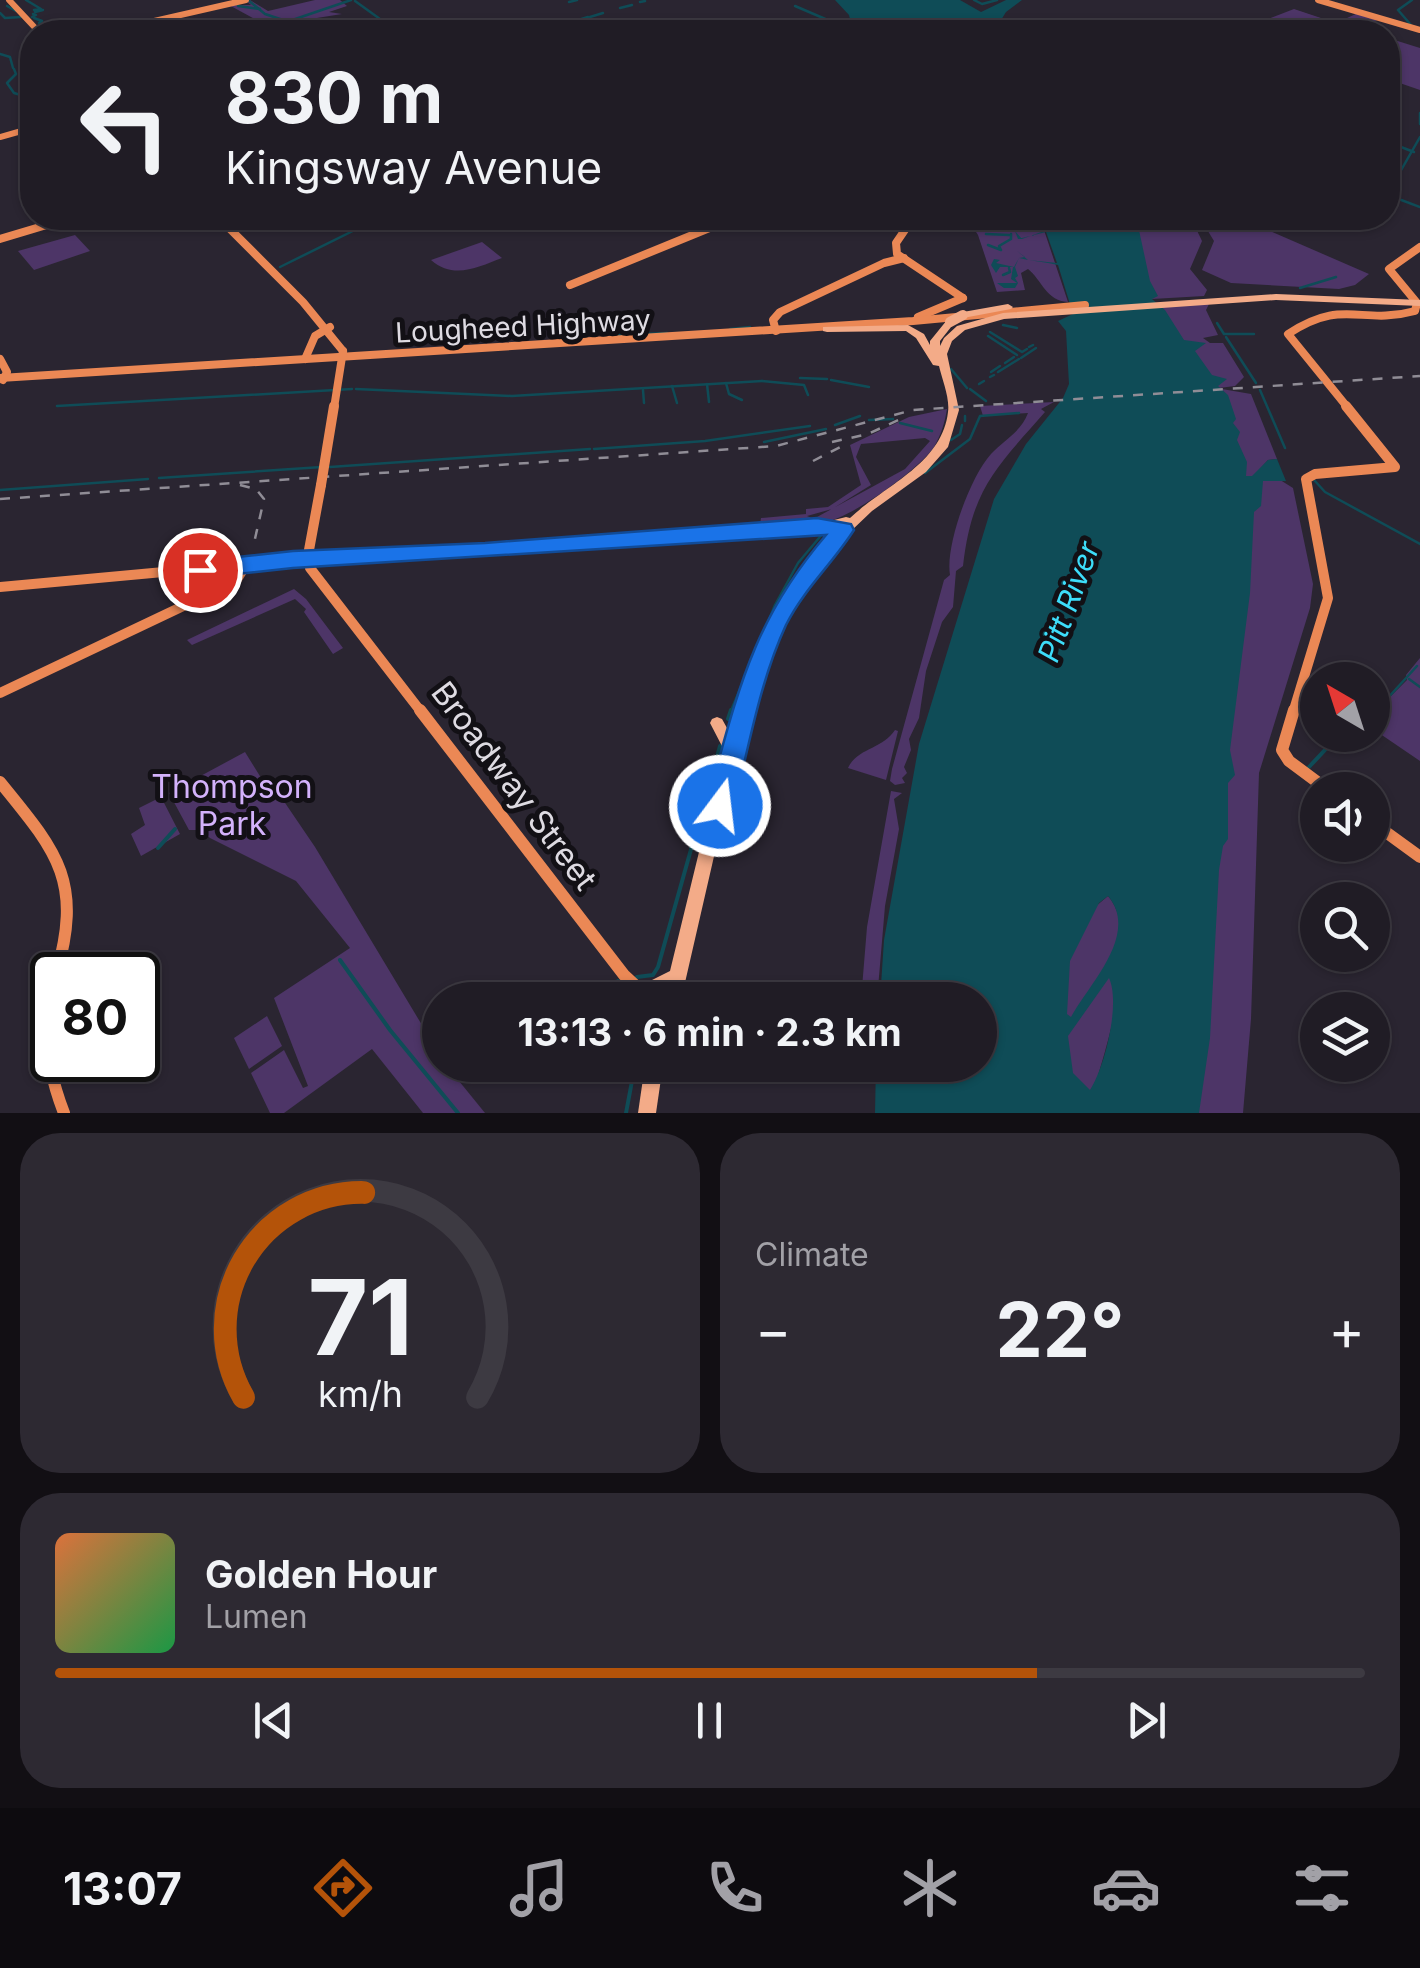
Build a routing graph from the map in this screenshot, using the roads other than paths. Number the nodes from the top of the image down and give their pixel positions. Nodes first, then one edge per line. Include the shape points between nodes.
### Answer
1 (9, 0) edge
2 (246, 0) edge
3 (1318, 0) edge
4 (28, 20) edge
5 (158, 20) edge
6 (1386, 20) edge
7 (30, 230) edge
8 (231, 230) edge
9 (704, 230) edge
10 (906, 230) edge
11 (0, 239) edge
12 (1420, 247) edge
13 (903, 259) junction
14 (570, 284) dead end
15 (958, 298) junction
16 (1209, 299) junction
17 (1414, 302) edge
18 (304, 303) junction
19 (1048, 308) junction
20 (780, 312) junction
21 (955, 317) junction
22 (318, 318) junction
23 (862, 324) junction
24 (1008, 324) dead end
25 (329, 328) junction
26 (827, 329) junction
27 (781, 330) junction
28 (763, 331) junction
29 (313, 336) junction
30 (602, 339) junction
31 (926, 344) junction
32 (535, 347) junction
33 (435, 349) junction
34 (305, 356) junction
35 (370, 357) junction
36 (0, 359) edge
37 (224, 361) junction
38 (174, 369) junction
39 (943, 372) junction
40 (4, 379) edge
41 (843, 529) junction
42 (562, 545) junction
43 (554, 557) dead end
44 (311, 560) junction
45 (246, 567) junction
46 (0, 587) edge
47 (0, 693) edge
48 (1305, 772) edge
49 (0, 782) edge
50 (1390, 835) edge
51 (1420, 857) edge
52 (63, 952) edge
53 (640, 982) edge
54 (670, 982) edge
55 (53, 1082) edge
56 (646, 1082) edge
57 (650, 1082) edge
58 (64, 1113) edge
59 (644, 1113) edge

1 - 4 main road
2 - 5 main road
3 - 6 main road
7 - 11 main road
8 - 18 main road
9 - 14 main road
10 - 13 main road via 894,245
12 - 17 main road via 1389,270
13 - 15 main road
13 - 20 main road
13 - 27 main road via 782,313
15 - 21 highway
15 - 23 main road via 916,318
16 - 17 highway
16 - 19 highway
16 - 19 highway
17 - 48 main road via 1380,316 1330,310 1288,334 1391,462 1306,479 1328,598 1283,742 1283,755
18 - 22 main road
18 - 25 main road
19 - 21 highway via 990,308
19 - 23 main road
19 - 26 main road
19 - 39 highway via 961,328 943,348
20 - 27 main road via 774,318
20 - 28 main road
21 - 31 highway via 928,332
21 - 39 highway via 934,344
22 - 25 main road
22 - 29 main road
23 - 27 main road
24 - 39 highway via 986,323 959,335 947,349
25 - 29 main road
25 - 44 main road, bridge via 345,351
26 - 27 main road
26 - 31 highway via 905,328
27 - 28 main road
28 - 30 main road, Lougheed Highway
28 - 32 main road, Lougheed Highway
29 - 34 main road
30 - 32 main road
30 - 33 main road, Lougheed Highway
31 - 39 highway
32 - 35 main road, Lougheed Highway
33 - 34 main road, Lougheed Highway
33 - 35 main road
34 - 35 main road, Lougheed Highway
34 - 37 main road, Lougheed Highway
34 - 38 main road, Lougheed Highway
36 - 40 main road
37 - 38 main road
37 - 40 main road, Lougheed Highway
38 - 40 main road, Lougheed Highway
39 - 41 highway via 954,410 942,447
41 - 42 main road
41 - 54 highway via 774,625 735,738
42 - 43 main road
42 - 44 main road
44 - 45 main road
44 - 53 main road, Broadway Street via 624,975
45 - 46 main road
45 - 47 main road
49 - 52 main road via 69,889 71,922
50 - 51 main road
55 - 58 main road
56 - 59 highway
57 - 59 highway

